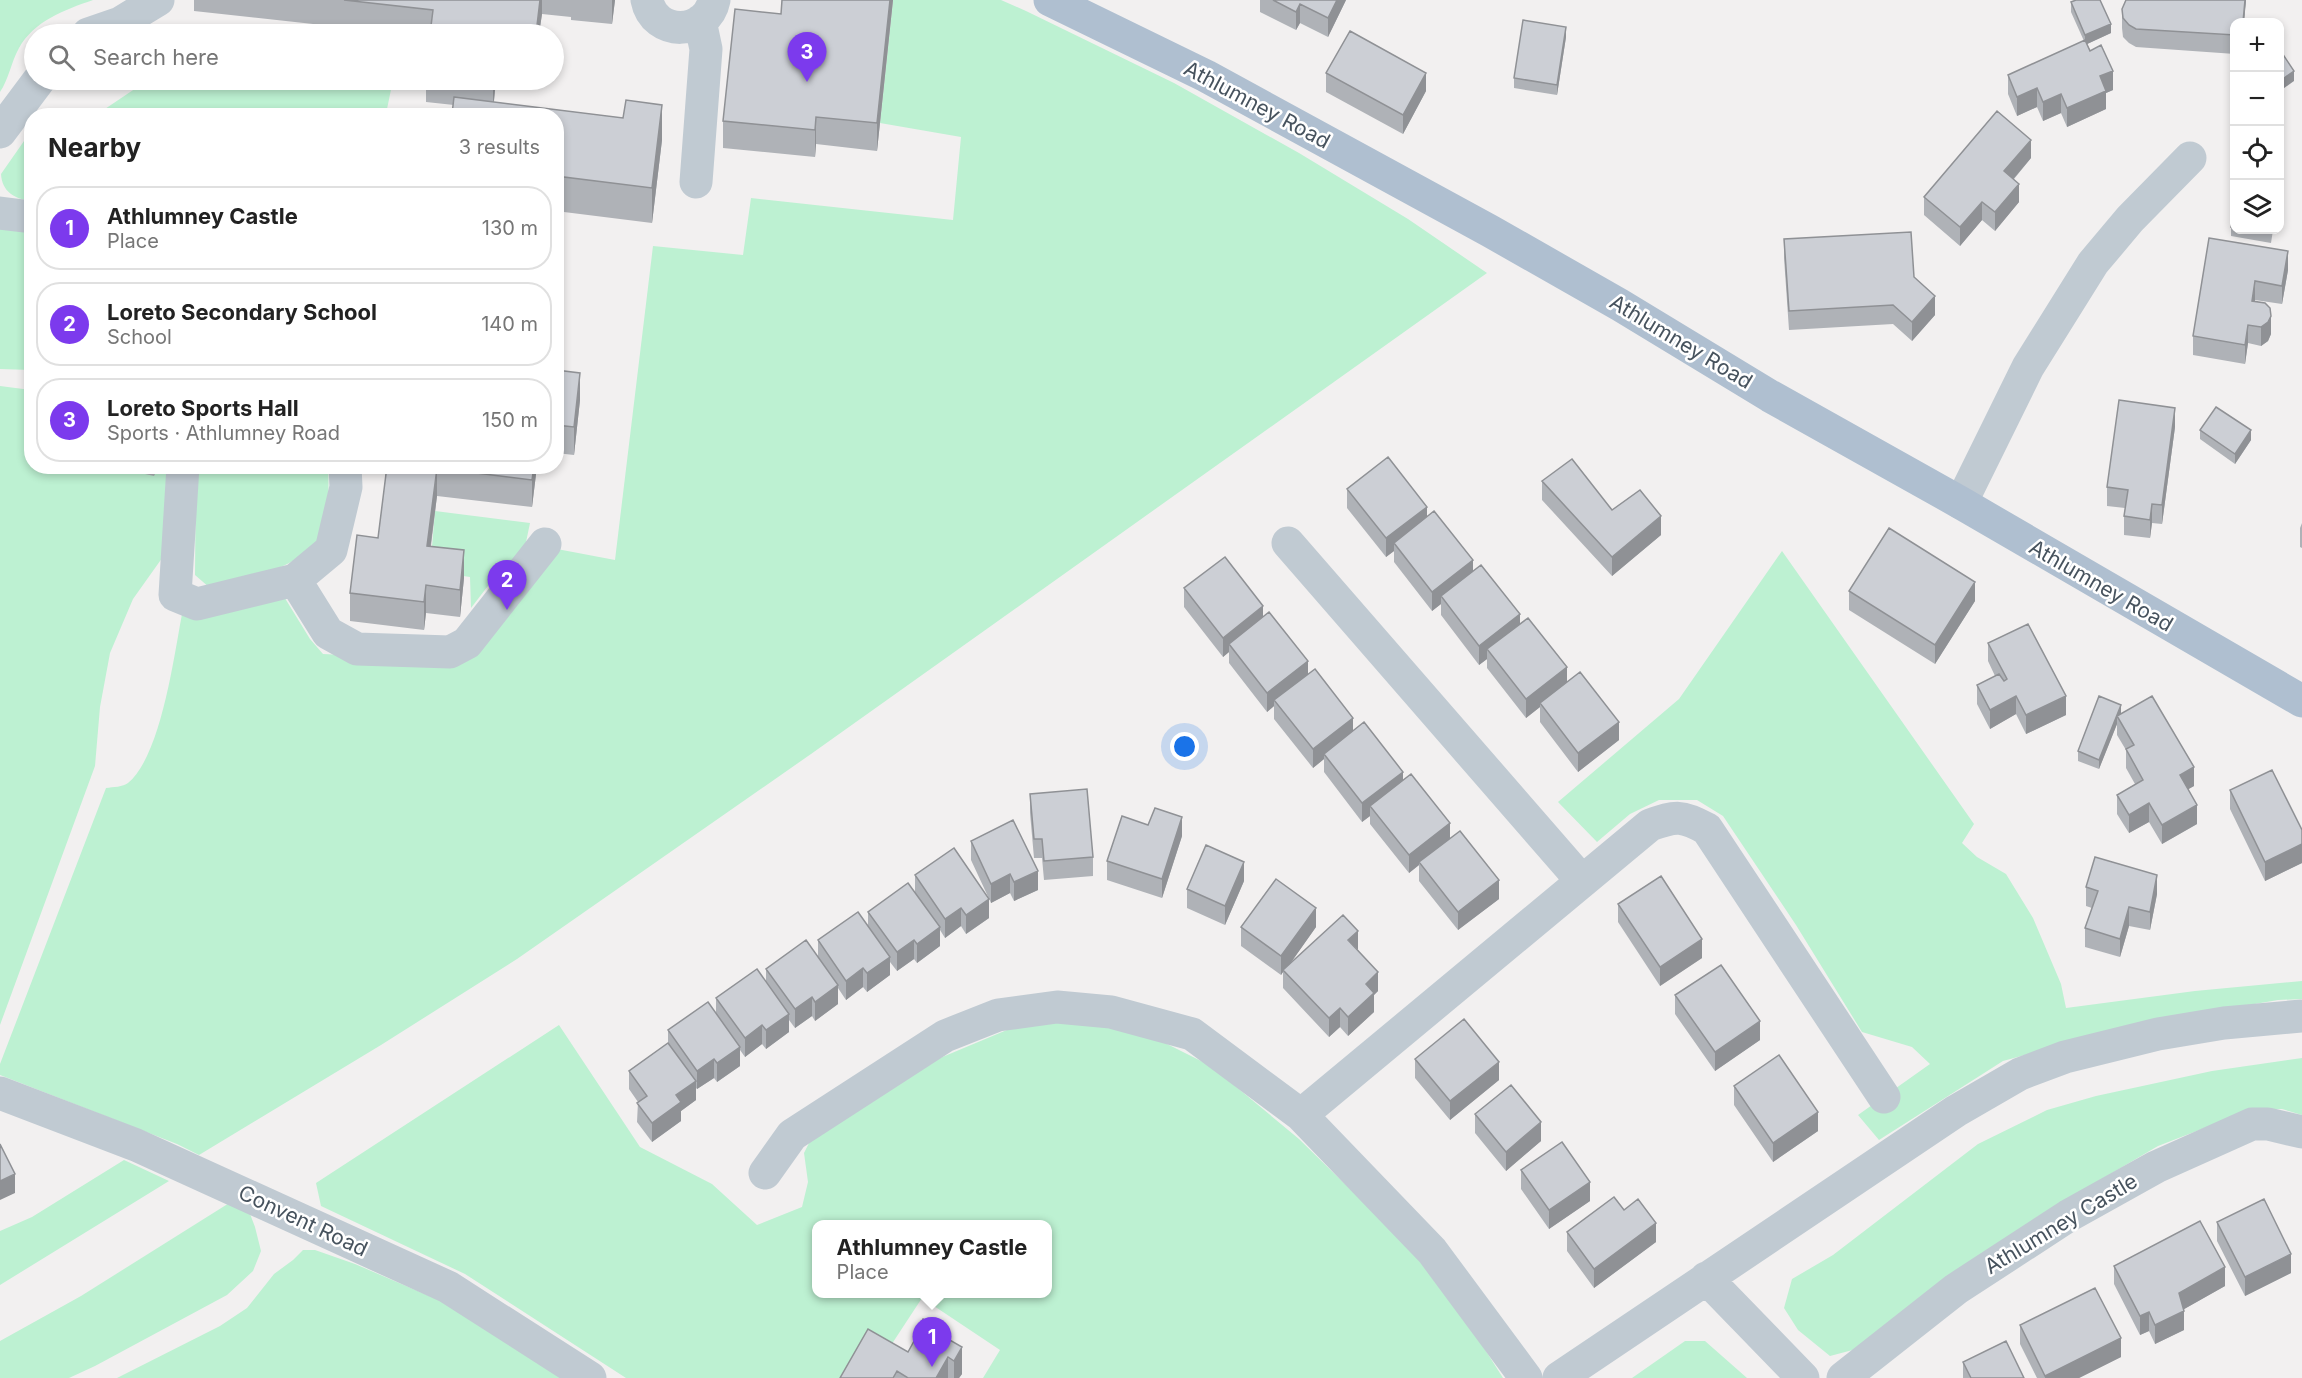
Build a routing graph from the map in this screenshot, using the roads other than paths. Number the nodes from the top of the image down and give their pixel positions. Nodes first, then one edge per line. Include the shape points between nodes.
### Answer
1 (158, 0) edge
2 (647, 0) edge
3 (1050, 0) edge
4 (707, 11) edge
5 (117, 24) edge
6 (32, 90) edge
7 (0, 132) edge
8 (2190, 158) dead end
9 (696, 182) dead end
10 (0, 213) edge
11 (24, 216) edge
12 (183, 474) edge
13 (345, 474) edge
14 (1961, 503) junction
15 (1287, 543) dead end
16 (544, 544) dead end
17 (295, 580) junction
18 (2302, 701) edge
19 (1582, 881) junction
20 (2302, 1016) edge
21 (0, 1093) edge
22 (1884, 1097) dead end
23 (1300, 1115) junction
24 (2302, 1132) edge
25 (765, 1173) dead end
26 (1706, 1278) junction
27 (590, 1378) edge
28 (1527, 1378) edge
29 (1559, 1378) edge
30 (1803, 1378) edge
31 (1843, 1378) edge

1 - 5 street
2 - 4 street via 655,18 667,26 694,26
3 - 14 main road, Athlumney Road via 1206,76 1479,225
4 - 9 street
6 - 7 street
8 - 14 street via 2093,263 2028,367
10 - 11 street
12 - 17 street via 175,596 197,604
13 - 17 street via 346,487 331,550
14 - 18 main road, Athlumney Road
15 - 19 street
16 - 17 street via 467,643 450,652 357,649 328,633
19 - 22 street via 1650,825 1673,817 1692,821 1707,830
19 - 23 street
20 - 26 street via 2158,1034 2065,1057 2020,1074 1956,1111
21 - 27 street, Convent Road via 136,1145 448,1287
23 - 25 street via 1192,1034 1111,1012 1057,1007 998,1015 945,1036 792,1135
23 - 28 street via 1432,1251
24 - 31 street, Athlumney Castle via 2252,1124 2156,1167 2068,1216 1956,1289
26 - 29 street
26 - 30 street

